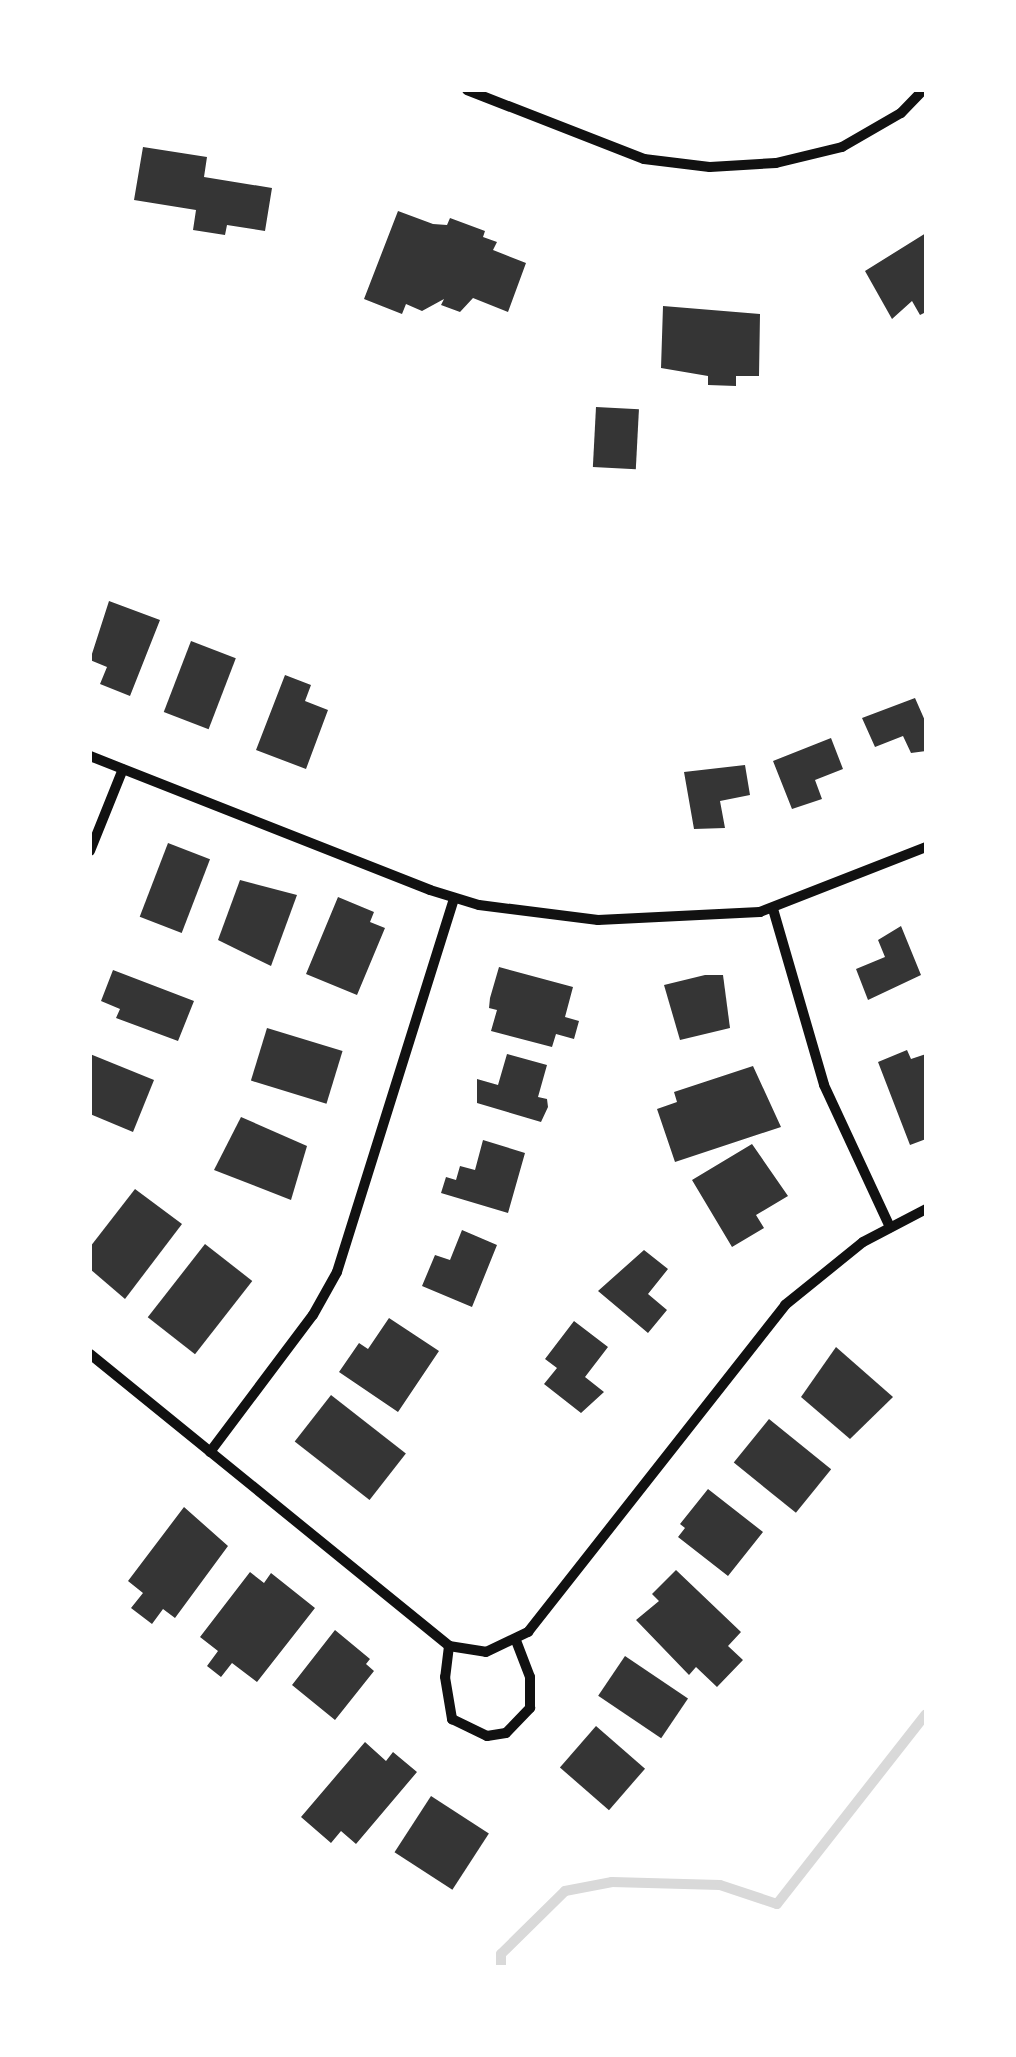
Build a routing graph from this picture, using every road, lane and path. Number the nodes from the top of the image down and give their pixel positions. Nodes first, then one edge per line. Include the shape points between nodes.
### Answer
1 (467, 90) edge
2 (923, 90) edge
3 (90, 756) edge
4 (123, 769) junction
5 (926, 846) edge
6 (90, 852) edge
7 (454, 898) junction
8 (774, 909) junction
9 (926, 1208) edge
10 (890, 1227) junction
11 (90, 1354) edge
12 (210, 1452) junction
13 (516, 1641) junction
14 (449, 1646) junction

1 - 2 street via 644,160 710,168 776,164 842,146 901,113
3 - 4 street
4 - 6 street
4 - 7 street
5 - 8 street
7 - 8 street via 654,922
7 - 12 street via 337,1272
8 - 10 street via 824,1086
9 - 10 street
10 - 13 street via 785,1305
11 - 12 street
12 - 14 street
13 - 14 street via 486,1652
13 - 14 street via 530,1677 530,1708 506,1733 487,1736 466,1731 452,1718 444,1677

